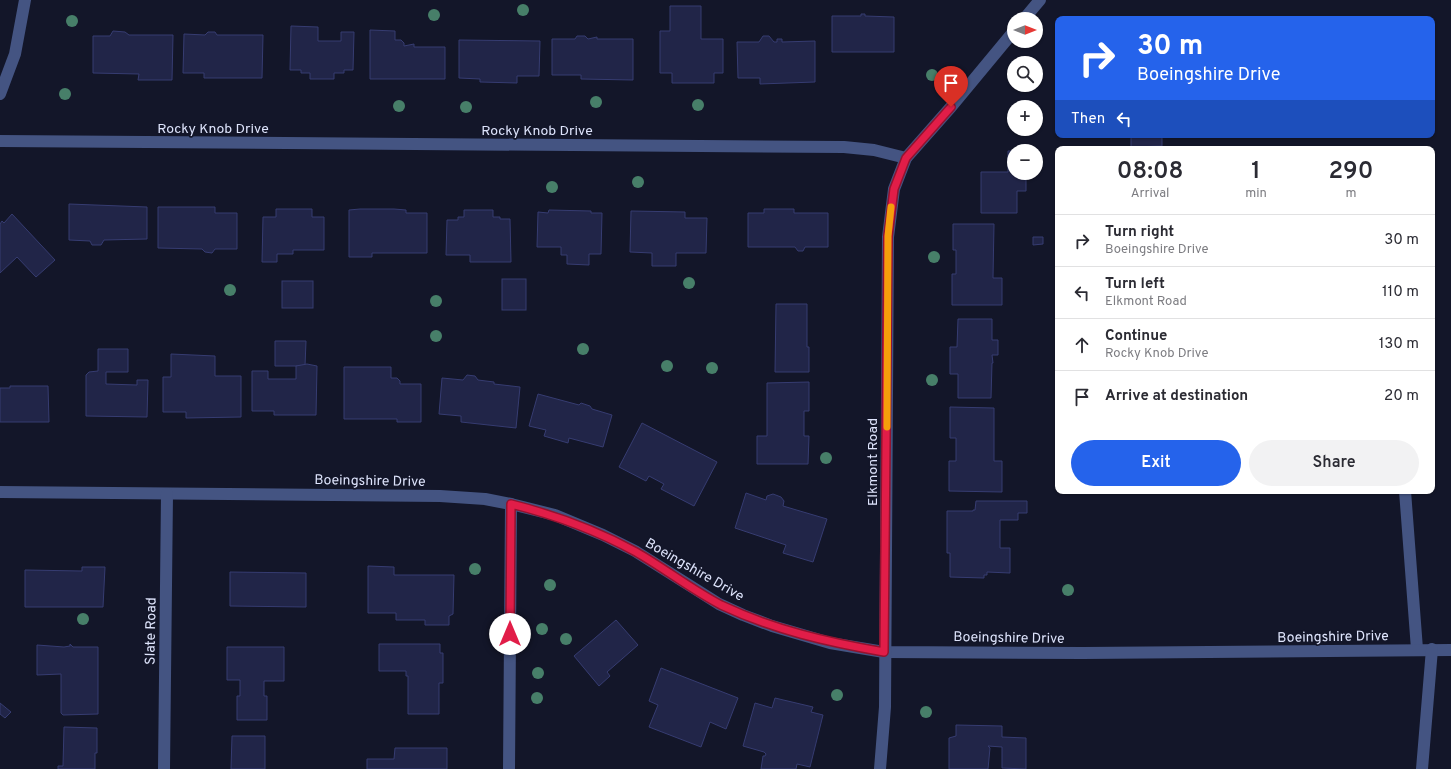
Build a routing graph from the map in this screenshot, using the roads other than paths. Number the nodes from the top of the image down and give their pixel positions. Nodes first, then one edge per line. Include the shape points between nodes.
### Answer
1 (25, 0) edge
2 (1040, 0) edge
3 (1030, 12) edge
4 (1007, 39) edge
5 (0, 94) edge
6 (0, 141) edge
7 (906, 158) junction
8 (0, 492) edge
9 (167, 494) junction
10 (1405, 494) edge
11 (511, 504) junction
12 (1432, 649) junction
13 (1417, 650) junction
14 (1451, 650) edge
15 (884, 652) junction
16 (164, 769) edge
17 (509, 769) edge
18 (880, 769) edge
19 (1422, 769) edge

1 - 5 street via 15,54
2 - 3 street
4 - 7 street
6 - 7 street, Rocky Knob Drive via 844,147 874,150
7 - 15 street, Elkmont Road via 894,189 888,236
8 - 9 street, Boeingshire Drive
9 - 11 street, Boeingshire Drive via 440,496 485,499
9 - 16 street, Slate Road
10 - 13 street
11 - 15 street, Boeingshire Drive via 555,515 603,535 719,604 750,618 830,643
11 - 17 street
12 - 13 street, Boeingshire Drive
12 - 14 street, Boeingshire Drive
12 - 19 street
13 - 15 street, Boeingshire Drive
15 - 18 street, Elkmont Road via 885,707

